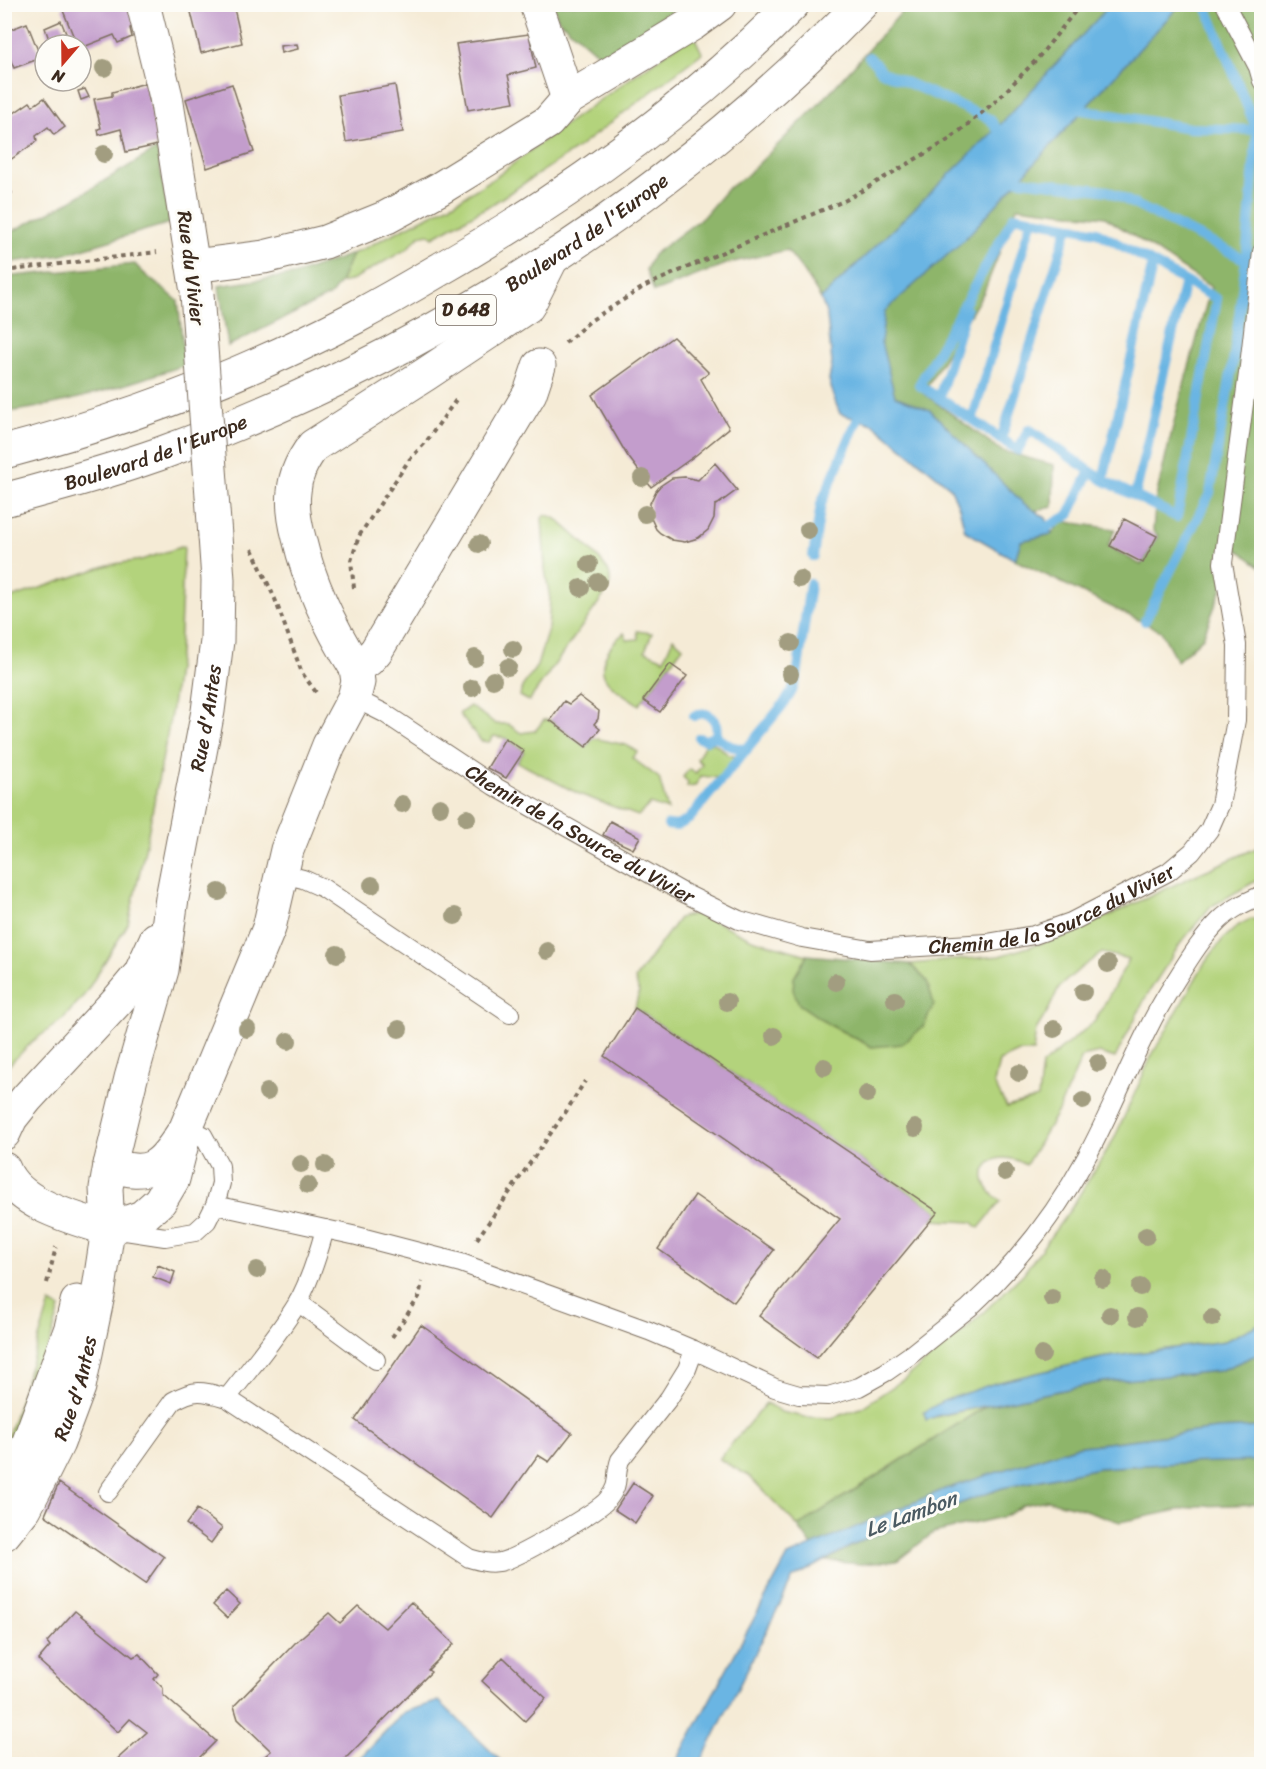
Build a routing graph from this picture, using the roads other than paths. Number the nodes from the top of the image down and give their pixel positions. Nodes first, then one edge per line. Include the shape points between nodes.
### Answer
1 (143, 4) edge
2 (536, 4) edge
3 (720, 4) edge
4 (793, 4) edge
5 (861, 4) edge
6 (1225, 4) edge
7 (1262, 81) edge
8 (568, 99) junction
9 (1262, 252) edge
10 (552, 258) junction
11 (193, 269) junction
12 (539, 366) dead end
13 (4, 452) edge
14 (4, 500) edge
15 (215, 543) joint
16 (344, 688) junction
17 (283, 874) junction
18 (1262, 895) edge
19 (172, 898) junction
20 (510, 1014) dead end
21 (186, 1128) junction
22 (4, 1133) edge
23 (110, 1165) junction
24 (4, 1169) edge
25 (215, 1205) junction
26 (108, 1229) junction
27 (325, 1229) junction
28 (298, 1302) junction
29 (694, 1350) junction
30 (376, 1360) road end
31 (226, 1398) junction
32 (108, 1492) dead end
33 (4, 1509) edge
34 (4, 1534) edge

1 - 11 main road, Rue du Vivier via 166,97
2 - 8 main road
3 - 8 main road
4 - 13 main road, D 648 via 668,115 548,204 485,244 357,316 233,374 146,408
5 - 10 main road, Boulevard de l'Europe / D 648 via 786,79 730,126
6 - 7 lane
8 - 11 main road via 548,122 387,218 325,242
9 - 16 lane, Chemin de la Source du Vivier via 1223,563 1237,645 1236,720 1220,805 1209,830 1192,852 1168,872 1071,922 1034,935 987,943 870,950 802,938 740,920 682,892 494,786
10 - 14 main road, Boulevard de l'Europe / D 648 via 426,333 294,399 157,454
10 - 16 main road via 528,306 313,446 303,459 293,492 295,520 319,601 340,643
11 - 15 main road, Rue du Vivier, bridge
12 - 16 main road via 530,393 376,651
15 - 19 main road, Rue d'Antes via 218,609 214,672
16 - 17 main road via 329,745 287,850
17 - 20 lane via 323,888
17 - 21 main road via 269,928
18 - 29 lane via 1220,919 1201,941 1151,1022 1099,1134 1061,1198 1017,1258 969,1308 886,1372 859,1387 828,1396 799,1395 775,1388
19 - 22 main road, Rue d'Antes via 140,974 27,1098
19 - 23 main road, Rue d'Antes via 162,970
21 - 23 main road via 168,1156 151,1169
21 - 25 lane via 203,1135 220,1166 221,1183
21 - 26 main road via 173,1179 160,1201 142,1216
23 - 26 main road, Rue d'Antes via 106,1188
24 - 26 main road via 16,1188 34,1201
25 - 26 lane via 207,1221 195,1232 165,1237
25 - 27 lane
26 - 33 main road, Rue d'Antes via 81,1283 70,1328
26 - 34 main road, Rue d'Antes via 79,1387 36,1487
27 - 28 lane
27 - 29 lane via 461,1263
28 - 30 lane
28 - 31 lane
29 - 31 lane via 669,1398 620,1460 617,1486 609,1499 502,1562 484,1563 468,1558
31 - 32 lane via 197,1391 173,1401

